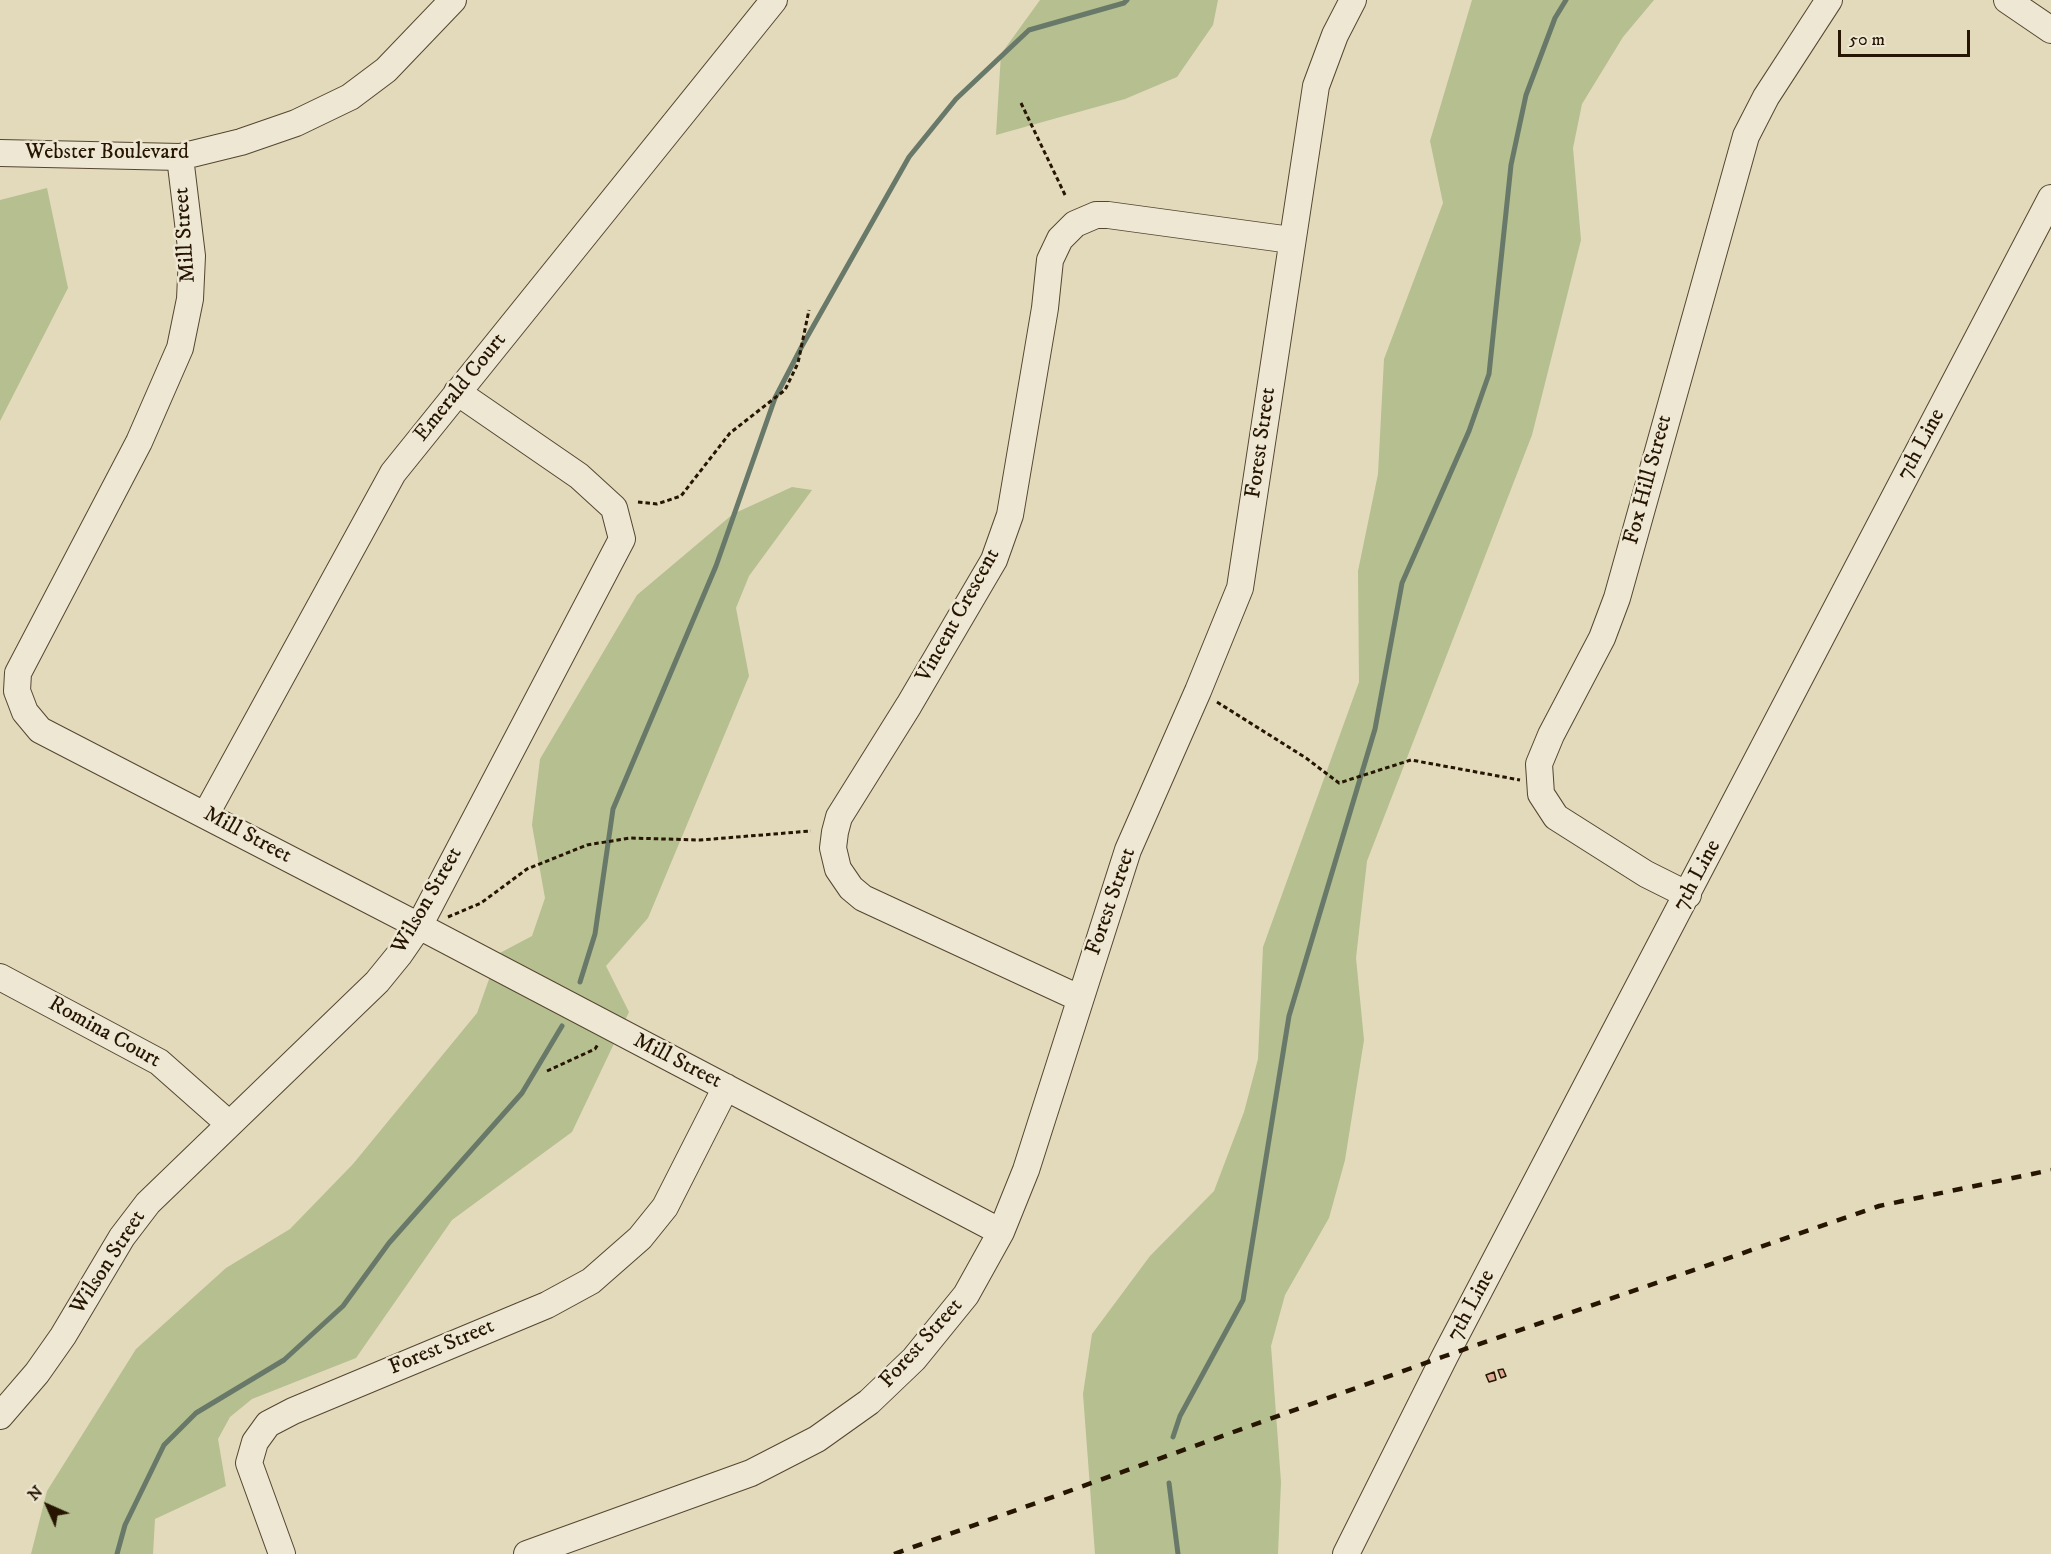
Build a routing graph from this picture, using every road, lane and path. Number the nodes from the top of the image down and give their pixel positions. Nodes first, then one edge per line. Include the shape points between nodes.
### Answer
1 (453, 0) edge
2 (1353, 0) edge
3 (1829, 0) edge
4 (2007, 0) edge
5 (770, 1) edge
6 (2051, 30) edge
7 (1021, 103) dead end
8 (0, 153) edge
9 (180, 157) junction
10 (1066, 197) dead end
11 (2051, 198) edge
12 (1291, 240) junction
13 (809, 310) dead end
14 (457, 392) junction
15 (638, 502) dead end
16 (1198, 691) junction
17 (1521, 781) dead end
18 (206, 814) junction
19 (811, 831) dead end
20 (1688, 895) junction
21 (448, 917) dead end
22 (419, 926) junction
23 (0, 977) edge
24 (1080, 998) junction
25 (608, 1027) junction
26 (547, 1071) dead end
27 (726, 1088) junction
28 (228, 1123) junction
29 (1001, 1232) junction
30 (0, 1416) edge
31 (282, 1554) edge
32 (527, 1554) edge
33 (1346, 1554) edge

1 - 9 street, Webster Boulevard via 386,70 350,97 296,123
2 - 12 street, Forest Street via 1316,86
3 - 20 street, Fox Hill Street via 1766,97 1746,136 1610,620 1539,764 1541,794 1553,813 1646,874
4 - 6 street
5 - 14 street, Emerald Court
7 - 10 path
8 - 9 street, Webster Boulevard
9 - 18 street, Mill Street via 192,256 190,299 180,348 140,442 18,673 17,691 25,712 40,730
11 - 20 street, 7th Line
12 - 16 street, Forest Street via 1240,588
12 - 24 street, Vincent Crescent via 1108,215 1075,224 1060,239 1050,260 1010,515 994,560 837,824 833,848 838,869 863,898
13 - 15 path via 798,363 785,390 730,433 681,496 657,504
14 - 18 street, Emerald Court via 393,473
14 - 22 street, Wilson Street via 579,476 614,508 622,539
16 - 17 path via 1339,783 1411,760
16 - 24 street, Forest Street via 1128,850
18 - 22 street, Mill Street
19 - 21 path via 700,840 630,838 587,845 527,869 481,903
20 - 33 street, 7th Line via 1445,1356
22 - 25 street, Mill Street
22 - 28 street, Wilson Street via 377,982
23 - 28 street, Romina Court via 159,1062
24 - 29 street, Forest Street via 1026,1170
25 - 26 path via 595,1049
25 - 27 street, Mill Street
27 - 29 street, Mill Street
27 - 31 street, Forest Street via 665,1207 640,1238 591,1281 547,1305 268,1424 255,1442 249,1463
28 - 30 street, Wilson Street via 148,1203 122,1237 63,1336
29 - 32 street, Forest Street via 966,1295 914,1359 869,1402 817,1440 751,1473

